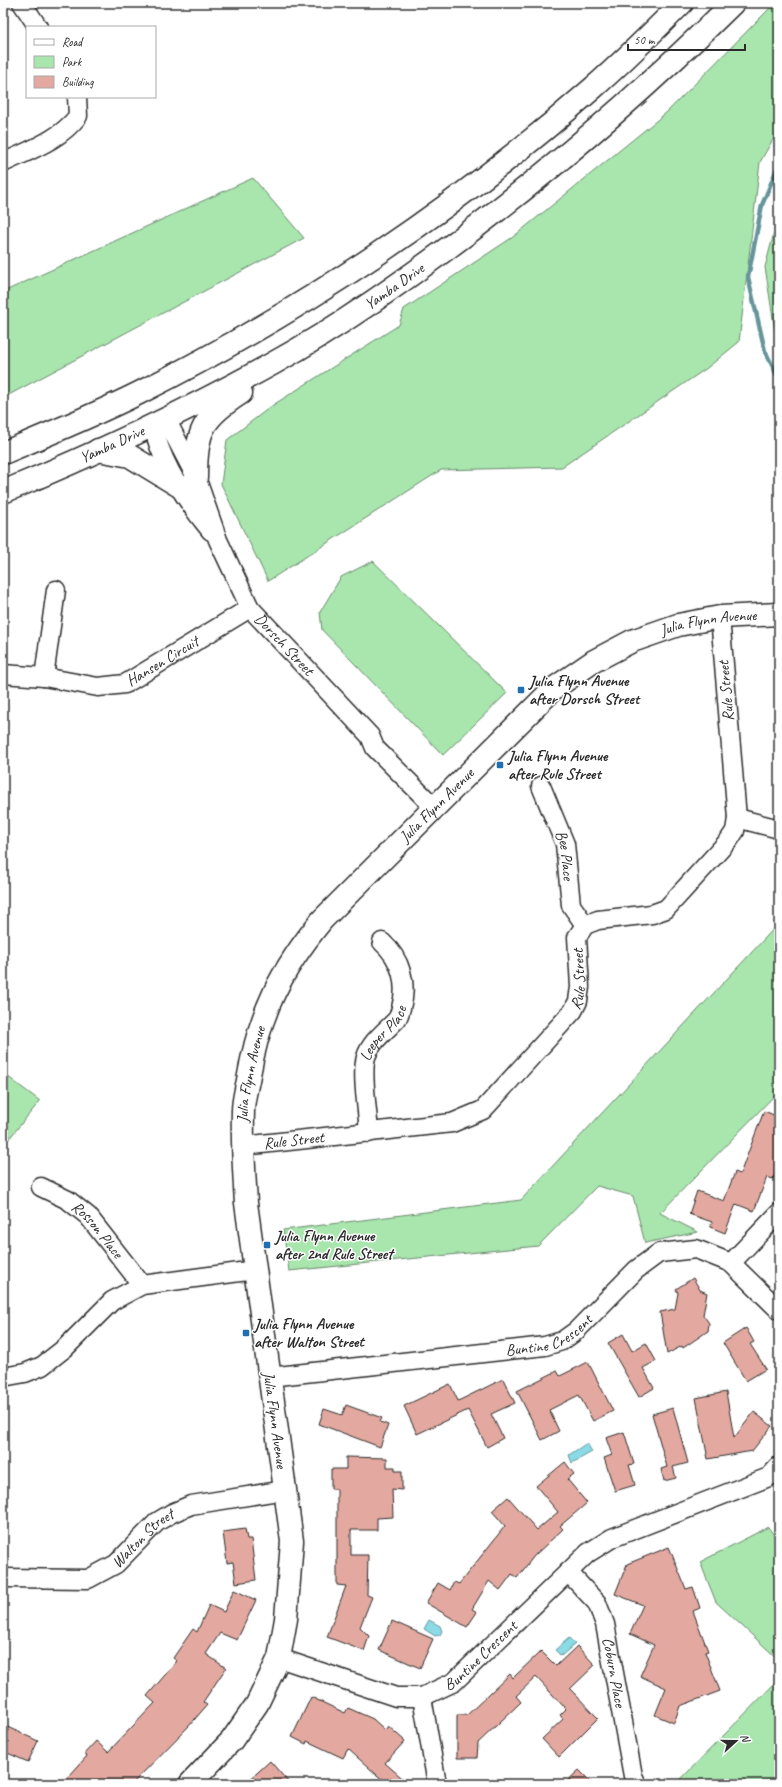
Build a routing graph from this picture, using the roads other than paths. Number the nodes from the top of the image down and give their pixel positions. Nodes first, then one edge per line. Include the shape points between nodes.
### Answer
1 (22, 3) edge
2 (667, 3) edge
3 (682, 3) edge
4 (733, 3) edge
5 (37, 26) edge
6 (641, 44) junction
7 (77, 98) edge
8 (3, 163) edge
9 (272, 364) junction
10 (144, 391) junction
11 (160, 422) junction
12 (98, 450) junction
13 (3, 453) edge
14 (188, 482) junction
15 (3, 492) edge
16 (56, 590) dead end
17 (254, 613) junction
18 (779, 614) edge
19 (720, 617) junction
20 (3, 674) edge
21 (44, 677) junction
22 (541, 786) dead end
23 (438, 803) junction
24 (737, 818) junction
25 (779, 829) edge
26 (585, 925) junction
27 (382, 942) dead end
28 (369, 1132) junction
29 (243, 1146) junction
30 (41, 1187) dead end
31 (779, 1213) edge
32 (731, 1263) junction
33 (255, 1270) junction
34 (142, 1285) junction
35 (779, 1310) edge
36 (3, 1377) edge
37 (270, 1378) junction
38 (779, 1466) edge
39 (285, 1490) junction
40 (568, 1572) junction
41 (3, 1578) edge
42 (279, 1658) junction
43 (422, 1697) junction
44 (190, 1784) edge
45 (436, 1784) edge
46 (636, 1784) edge

1 - 5 street
2 - 6 main road
3 - 6 main road
4 - 9 main road, Yamba Drive via 615,115 540,178 381,296
6 - 10 main road via 517,151 436,213 360,265 249,334
7 - 8 street via 78,116 70,127 54,138
9 - 11 main road, Yamba Drive
9 - 14 main road via 249,388 219,408 207,420
10 - 11 main road
10 - 13 main road
11 - 12 main road, Yamba Drive
11 - 14 street, Dorsch Street via 156,440
12 - 14 main road via 130,456
12 - 15 main road, Yamba Drive
14 - 17 street, Dorsch Street via 190,506 218,540
16 - 21 street
17 - 21 street, Hansen Circuit via 125,684 98,687
17 - 23 street, Dorsch Street via 370,736 385,740
18 - 19 main road, Julia Flynn Avenue
19 - 23 main road, Julia Flynn Avenue via 678,625 632,641 594,661 553,689
19 - 24 street, Rule Street
20 - 21 street, Hansen Circuit
22 - 26 street, Bee Place via 566,844 571,905
23 - 29 main road, Julia Flynn Avenue via 322,920 298,950 278,982 262,1020 250,1067 243,1110
24 - 25 street
24 - 26 street, Rule Street via 735,831 728,840 666,909 652,914 598,920
26 - 28 street, Rule Street via 577,937 580,987 573,1011 483,1110 452,1123
27 - 28 street, Leeper Place via 389,948 402,972 405,996 398,1018 376,1039 366,1055 364,1066
28 - 29 street, Rule Street
29 - 33 main road, Julia Flynn Avenue via 246,1203
30 - 34 street, Rosson Place via 68,1200 88,1216
31 - 32 street
32 - 35 street, Buntine Crescent
32 - 37 street, Buntine Crescent via 696,1249 659,1253 636,1270 576,1331 562,1341 545,1346
33 - 34 street
33 - 37 main road, Julia Flynn Avenue
34 - 36 street via 112,1301 65,1348 42,1366 25,1374
37 - 39 main road, Julia Flynn Avenue
38 - 40 street, Buntine Crescent via 769,1477 612,1538 588,1553
39 - 41 street, Walton Street via 191,1505 172,1513 157,1522 116,1564 88,1579
39 - 42 main road, Julia Flynn Avenue via 292,1541 286,1619
40 - 43 street, Buntine Crescent via 454,1682
40 - 46 street, Coburn Place via 597,1603 605,1624 632,1776
42 - 43 street, Buntine Crescent via 396,1697
42 - 44 main road, Julia Flynn Avenue via 258,1704 232,1740
43 - 45 street

